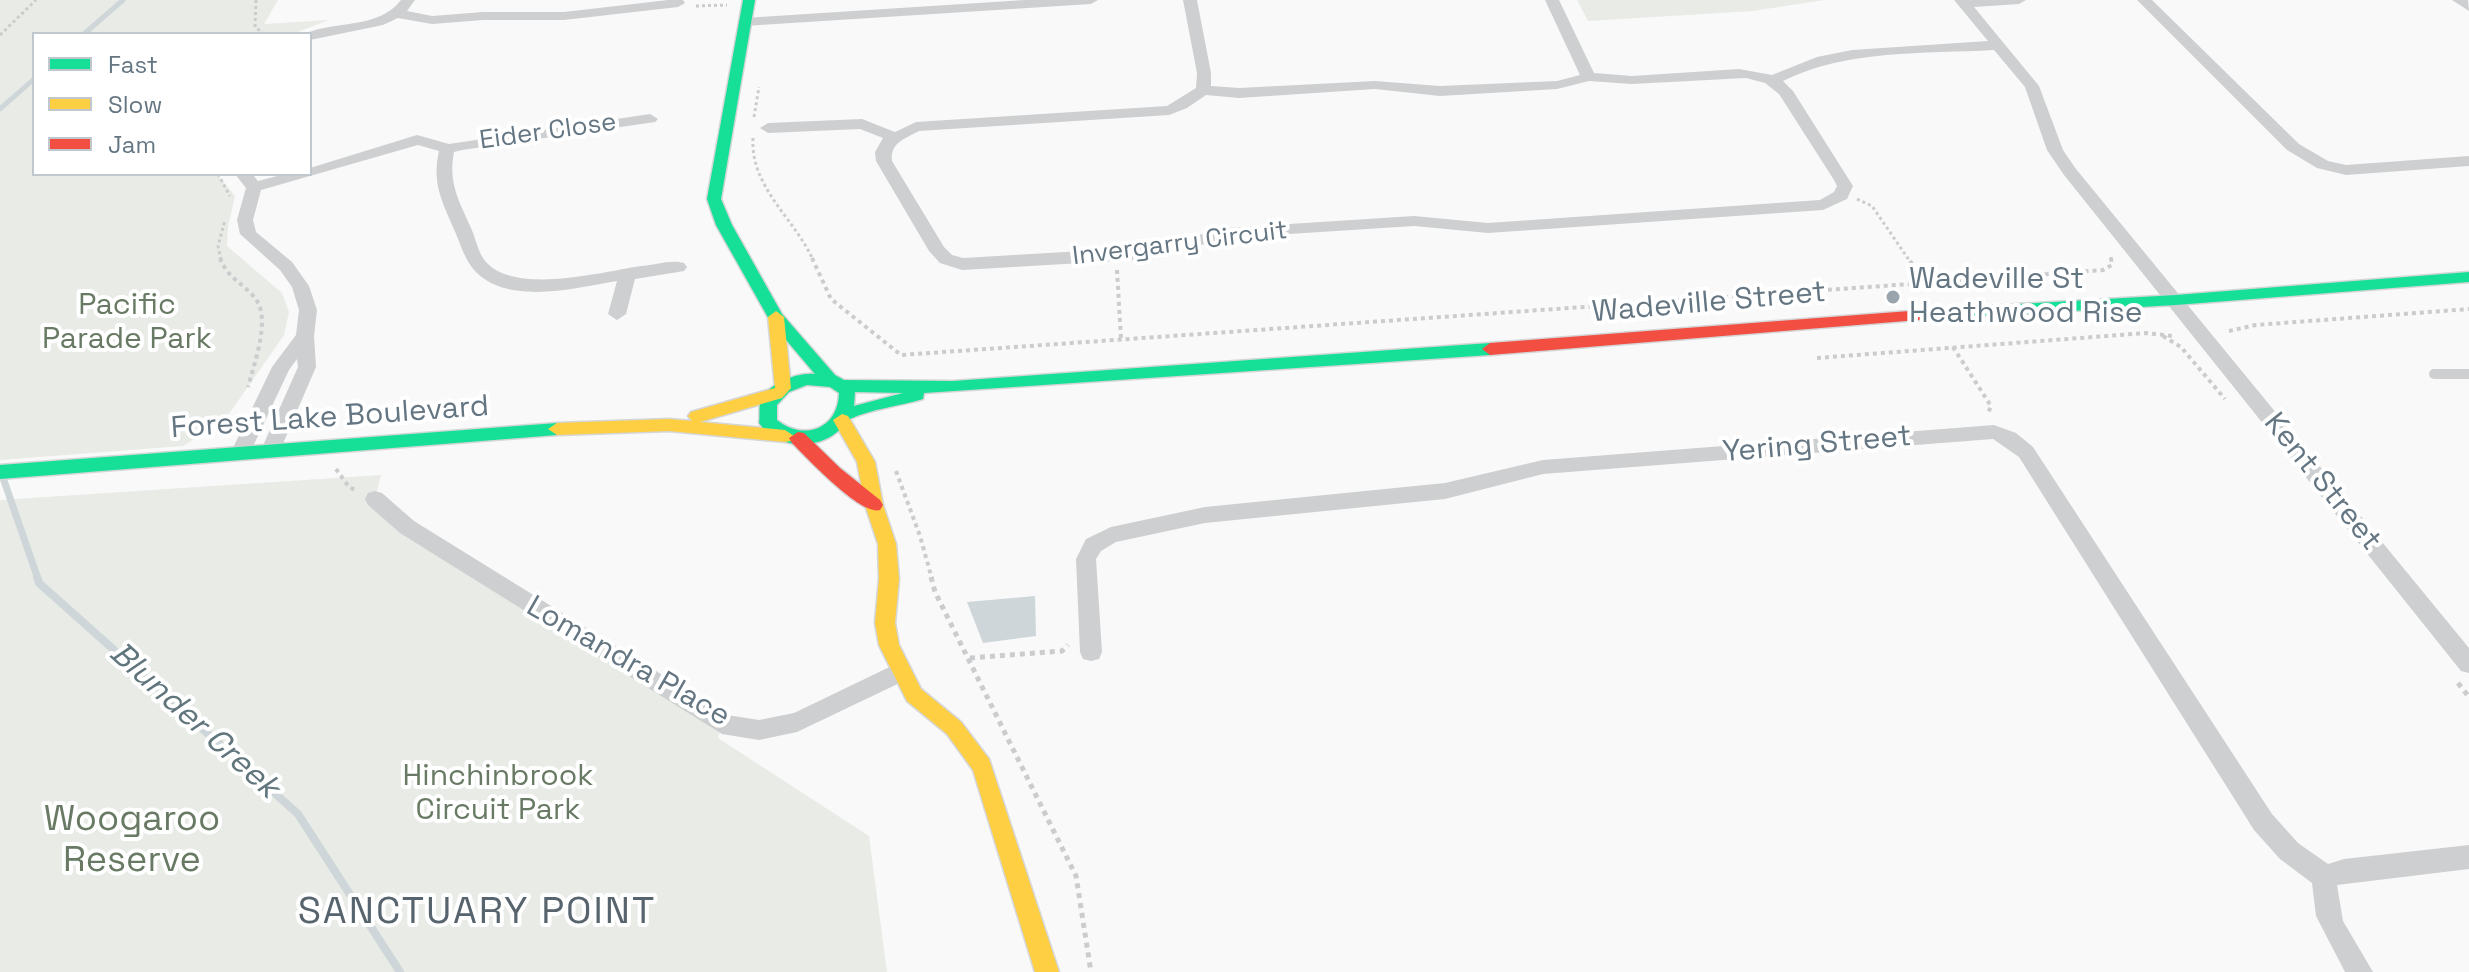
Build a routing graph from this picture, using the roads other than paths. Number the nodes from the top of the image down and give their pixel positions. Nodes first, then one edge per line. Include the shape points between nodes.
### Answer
1 (408, 0) edge
2 (1091, 0) edge
3 (1190, 0) edge
4 (1552, 0) edge
5 (2019, 0) edge
6 (2144, 0) edge
7 (2459, 0) edge
8 (1040, 1) edge
9 (749, 2) edge
10 (1962, 2) edge
11 (678, 3) road end
12 (2469, 7) edge
13 (398, 14) junction
14 (744, 22) junction
15 (312, 35) edge
16 (2000, 45) junction
17 (1589, 77) junction
18 (1773, 80) junction
19 (1203, 90) junction
20 (650, 119) dead end
21 (758, 127) road end
22 (894, 137) junction
23 (447, 149) junction
24 (2469, 161) edge
25 (312, 172) edge
26 (286, 176) edge
27 (248, 181) edge
28 (678, 267) dead end
29 (628, 274) junction
30 (2469, 277) edge
31 (2176, 300) junction
32 (617, 314) dead end
33 (776, 317) junction
34 (305, 336) junction
35 (2434, 374) dead end
36 (2469, 374) edge
37 (836, 383) junction
38 (953, 387) junction
39 (779, 391) junction
40 (845, 417) junction
41 (665, 423) junction
42 (792, 437) junction
43 (271, 450) junction
44 (241, 452) junction
45 (0, 472) edge
46 (375, 499) road end
47 (874, 505) junction
48 (1091, 652) dead end
49 (2469, 664) edge
50 (900, 672) junction
51 (2469, 857) edge
52 (2325, 877) junction
53 (1047, 972) edge
54 (2360, 972) edge

1 - 13 street
2 - 8 street
3 - 19 street
4 - 17 street
5 - 10 street
6 - 24 street via 2310,160 2346,170
7 - 12 street
8 - 14 street
9 - 14 main road
10 - 16 street, Kent Street
11 - 13 street via 564,16 432,20
13 - 15 street
14 - 33 main road via 714,199
16 - 18 street via 1848,55
16 - 31 street, Kent Street via 2032,86 2055,150 2070,172
17 - 18 street via 1632,80 1751,73
17 - 19 street via 1557,85 1440,91 1375,85 1239,93
18 - 22 street, Invergarry Circuit via 1842,180 1844,191 1833,201 1488,228 1414,221 1227,233 1150,253 974,265 946,259 884,161 884,146
19 - 22 street via 1169,110 932,125
20 - 23 street, Eider Close via 567,133 490,138
21 - 22 street via 862,124
23 - 25 street via 417,140
23 - 29 street via 442,185 480,266 499,279 548,285
26 - 27 street
27 - 34 street via 248,234 286,266 300,286 308,310
28 - 29 street
29 - 32 street
30 - 31 main road, Wadeville Street
31 - 38 main road, Wadeville Street
31 - 49 street, Kent Street
33 - 37 main road
33 - 39 main road
34 - 43 street via 307,367
34 - 44 street via 281,367
35 - 36 lane
37 - 38 main road, Wadeville Street
37 - 39 main road via 806,379
37 - 40 main road via 849,394
38 - 40 main road, Wadeville Street
39 - 41 main road, Forest Lake Boulevard via 724,411
39 - 42 main road via 766,413 768,423
40 - 42 main road via 823,433
40 - 47 main road via 866,462
41 - 42 main road, Forest Lake Boulevard
41 - 43 main road, Forest Lake Boulevard
42 - 47 main road
43 - 44 main road, Forest Lake Boulevard
44 - 45 main road, Forest Lake Boulevard
46 - 50 street, Lomandra Place via 407,527 722,724 759,730 797,722
47 - 50 main road via 887,544 885,623
48 - 52 street, Yering Street via 1086,559 1093,545 1111,535 1205,515 1445,491 1543,467 1994,432 2026,452 2263,822 2289,851
50 - 53 main road via 914,695 954,728 982,766
51 - 52 street
52 - 54 street via 2323,901 2329,921

